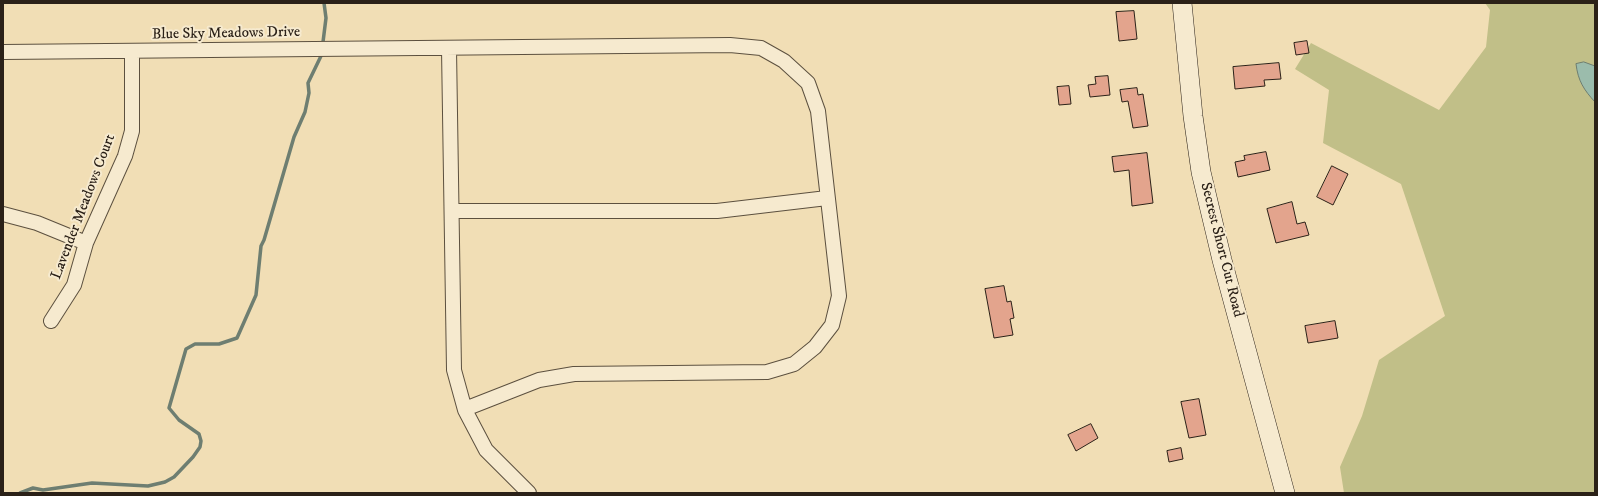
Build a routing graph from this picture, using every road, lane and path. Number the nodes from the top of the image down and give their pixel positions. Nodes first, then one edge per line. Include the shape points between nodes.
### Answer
1 (1182, 3) edge
2 (449, 49) junction
3 (3, 52) edge
4 (132, 52) junction
5 (827, 198) junction
6 (452, 211) junction
7 (3, 214) edge
8 (86, 243) junction
9 (51, 322) dead end
10 (465, 409) junction
11 (529, 493) edge
12 (1285, 493) edge

1 - 12 main road, Secrest Short Cut Road via 1201,172
2 - 4 street, Blue Sky Meadows Drive
2 - 5 street, Blue Sky Meadows Drive via 730,45 761,48 784,61 808,83 818,111
2 - 6 street
3 - 4 street, Blue Sky Meadows Drive
4 - 8 street, Lavender Meadows Court via 132,131 125,156
5 - 6 street via 717,211
5 - 10 street, Blue Sky Meadows Drive via 838,268 839,296 832,325 815,347 794,364 767,372 574,374 539,380
6 - 10 street via 454,370
7 - 8 street via 37,223
8 - 9 street, Lavender Meadows Court via 74,285
10 - 11 street via 486,450

